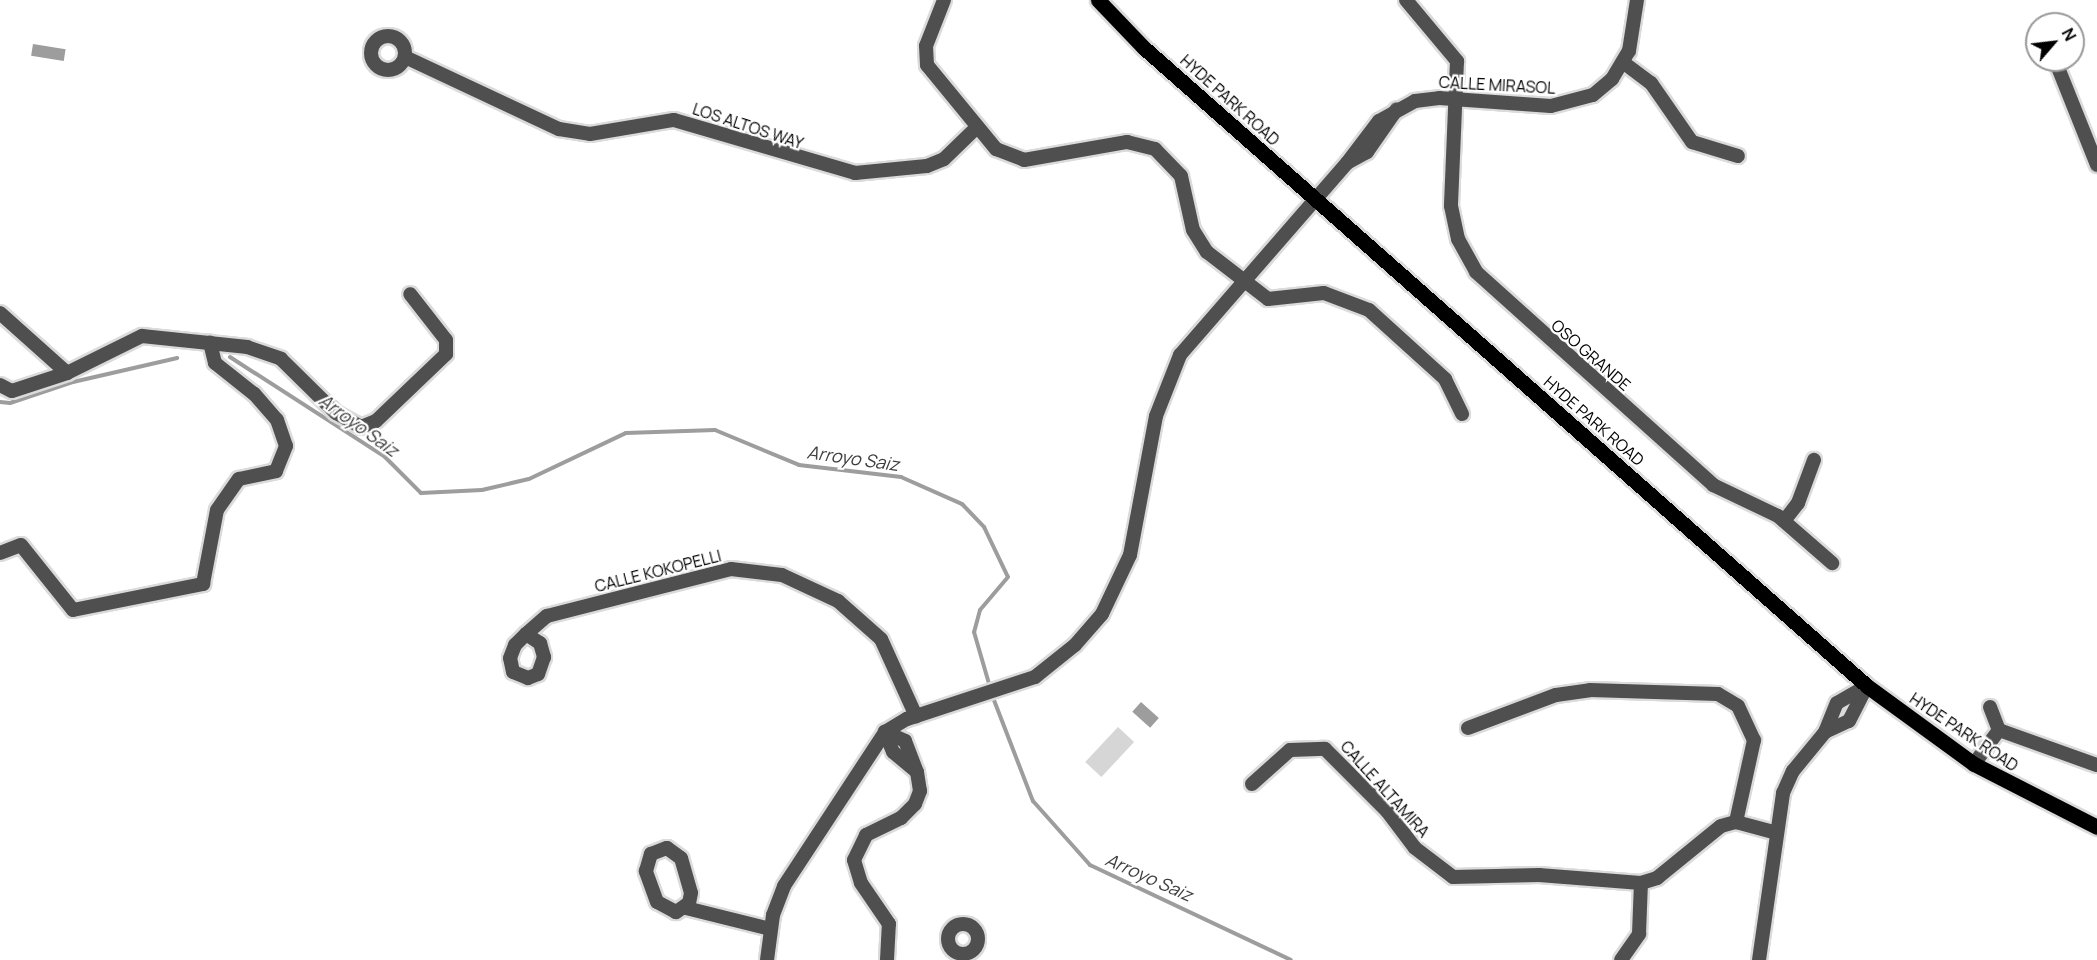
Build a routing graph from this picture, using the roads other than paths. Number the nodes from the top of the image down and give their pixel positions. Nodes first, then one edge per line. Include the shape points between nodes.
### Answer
1 (944, 0) edge
2 (1098, 0) edge
3 (1406, 0) edge
4 (1637, 0) edge
5 (405, 57) dead end
6 (1624, 63) junction
7 (2060, 72) edge
8 (1458, 98) junction
9 (976, 128) junction
10 (1738, 156) dead end
11 (2097, 165) edge
12 (1315, 199) junction
13 (1243, 281) junction
14 (410, 294) dead end
15 (0, 313) edge
16 (210, 343) junction
17 (67, 373) junction
18 (0, 385) edge
19 (1462, 414) dead end
20 (1814, 460) dead end
21 (1784, 521) junction
22 (0, 553) edge
23 (1832, 563) dead end
24 (526, 634) dead end
25 (1867, 686) junction
26 (1990, 707) dead end
27 (916, 716) junction
28 (1468, 728) dead end
29 (1999, 730) junction
30 (885, 732) junction
31 (1825, 732) junction
32 (1974, 764) junction
33 (2097, 765) edge
34 (1252, 784) dead end
35 (1736, 822) junction
36 (2097, 827) edge
37 (1777, 833) junction
38 (1641, 883) junction
39 (686, 908) junction
40 (770, 929) junction
41 (767, 960) edge
42 (887, 960) edge
43 (1621, 960) edge
44 (1758, 960) edge

1 - 9 street via 927,39 925,58 938,83
2 - 12 main road, HYDE PARK ROAD via 1143,47
3 - 8 street, OSO GRANDE via 1454,54 1460,75
4 - 6 street, CALLE MIRASOL via 1633,39
5 - 9 street, LOS ALTOS WAY via 559,129 590,134 674,120 855,173 927,166 944,159
6 - 8 street, CALLE MIRASOL via 1598,91 1567,104 1536,106
6 - 10 street via 1651,83 1692,142
7 - 11 street
8 - 12 street, CALLE MIRASOL via 1428,99 1397,109 1367,152 1347,163
8 - 21 street, OSO GRANDE via 1451,206 1458,239 1476,272 1713,485
9 - 13 street via 996,149 1018,160 1127,142 1155,149 1182,177 1198,242
12 - 13 street, CALLE MIRASOL
12 - 25 main road, HYDE PARK ROAD
13 - 19 street via 1272,300 1324,293 1360,304 1439,372 1451,386
13 - 27 street, CALLE MIRASOL via 1187,345 1169,378 1153,432 1133,545 1116,590 1070,650 1011,688
14 - 16 street via 441,331 446,354 376,421 361,427 336,413 280,359 247,347
15 - 17 street
16 - 17 street via 142,336
16 - 22 street via 214,363 254,394 277,420 286,446 276,471 239,479 217,510 203,584 72,610 21,544
17 - 18 street via 12,391
20 - 21 street via 1798,503
21 - 23 street, OSO GRANDE
24 - 27 street, CALLE KOKOPELLI via 547,616 732,568 782,575 838,601 881,639
25 - 31 street via 1849,721
25 - 31 street via 1837,703
25 - 32 main road, HYDE PARK ROAD
26 - 29 street
27 - 30 street, CALLE MIRASOL
28 - 35 street via 1556,695 1590,690 1718,694 1738,706 1754,740
29 - 32 street
29 - 33 street
30 - 40 street via 792,873
30 - 42 street via 892,753 917,772 920,791 915,804 901,818 866,835 854,860 861,883 889,924
31 - 37 street via 1788,782
32 - 36 main road, HYDE PARK ROAD
34 - 38 street, CALLE ALTAMIRA via 1290,750 1325,749 1386,811 1415,848 1453,877 1539,875
35 - 37 street
35 - 38 street via 1714,830 1671,868
37 - 44 street
38 - 43 street via 1638,934
39 - 39 street via 691,893 681,858 673,850 656,850 646,864 653,896 666,910
39 - 40 street
40 - 41 street

